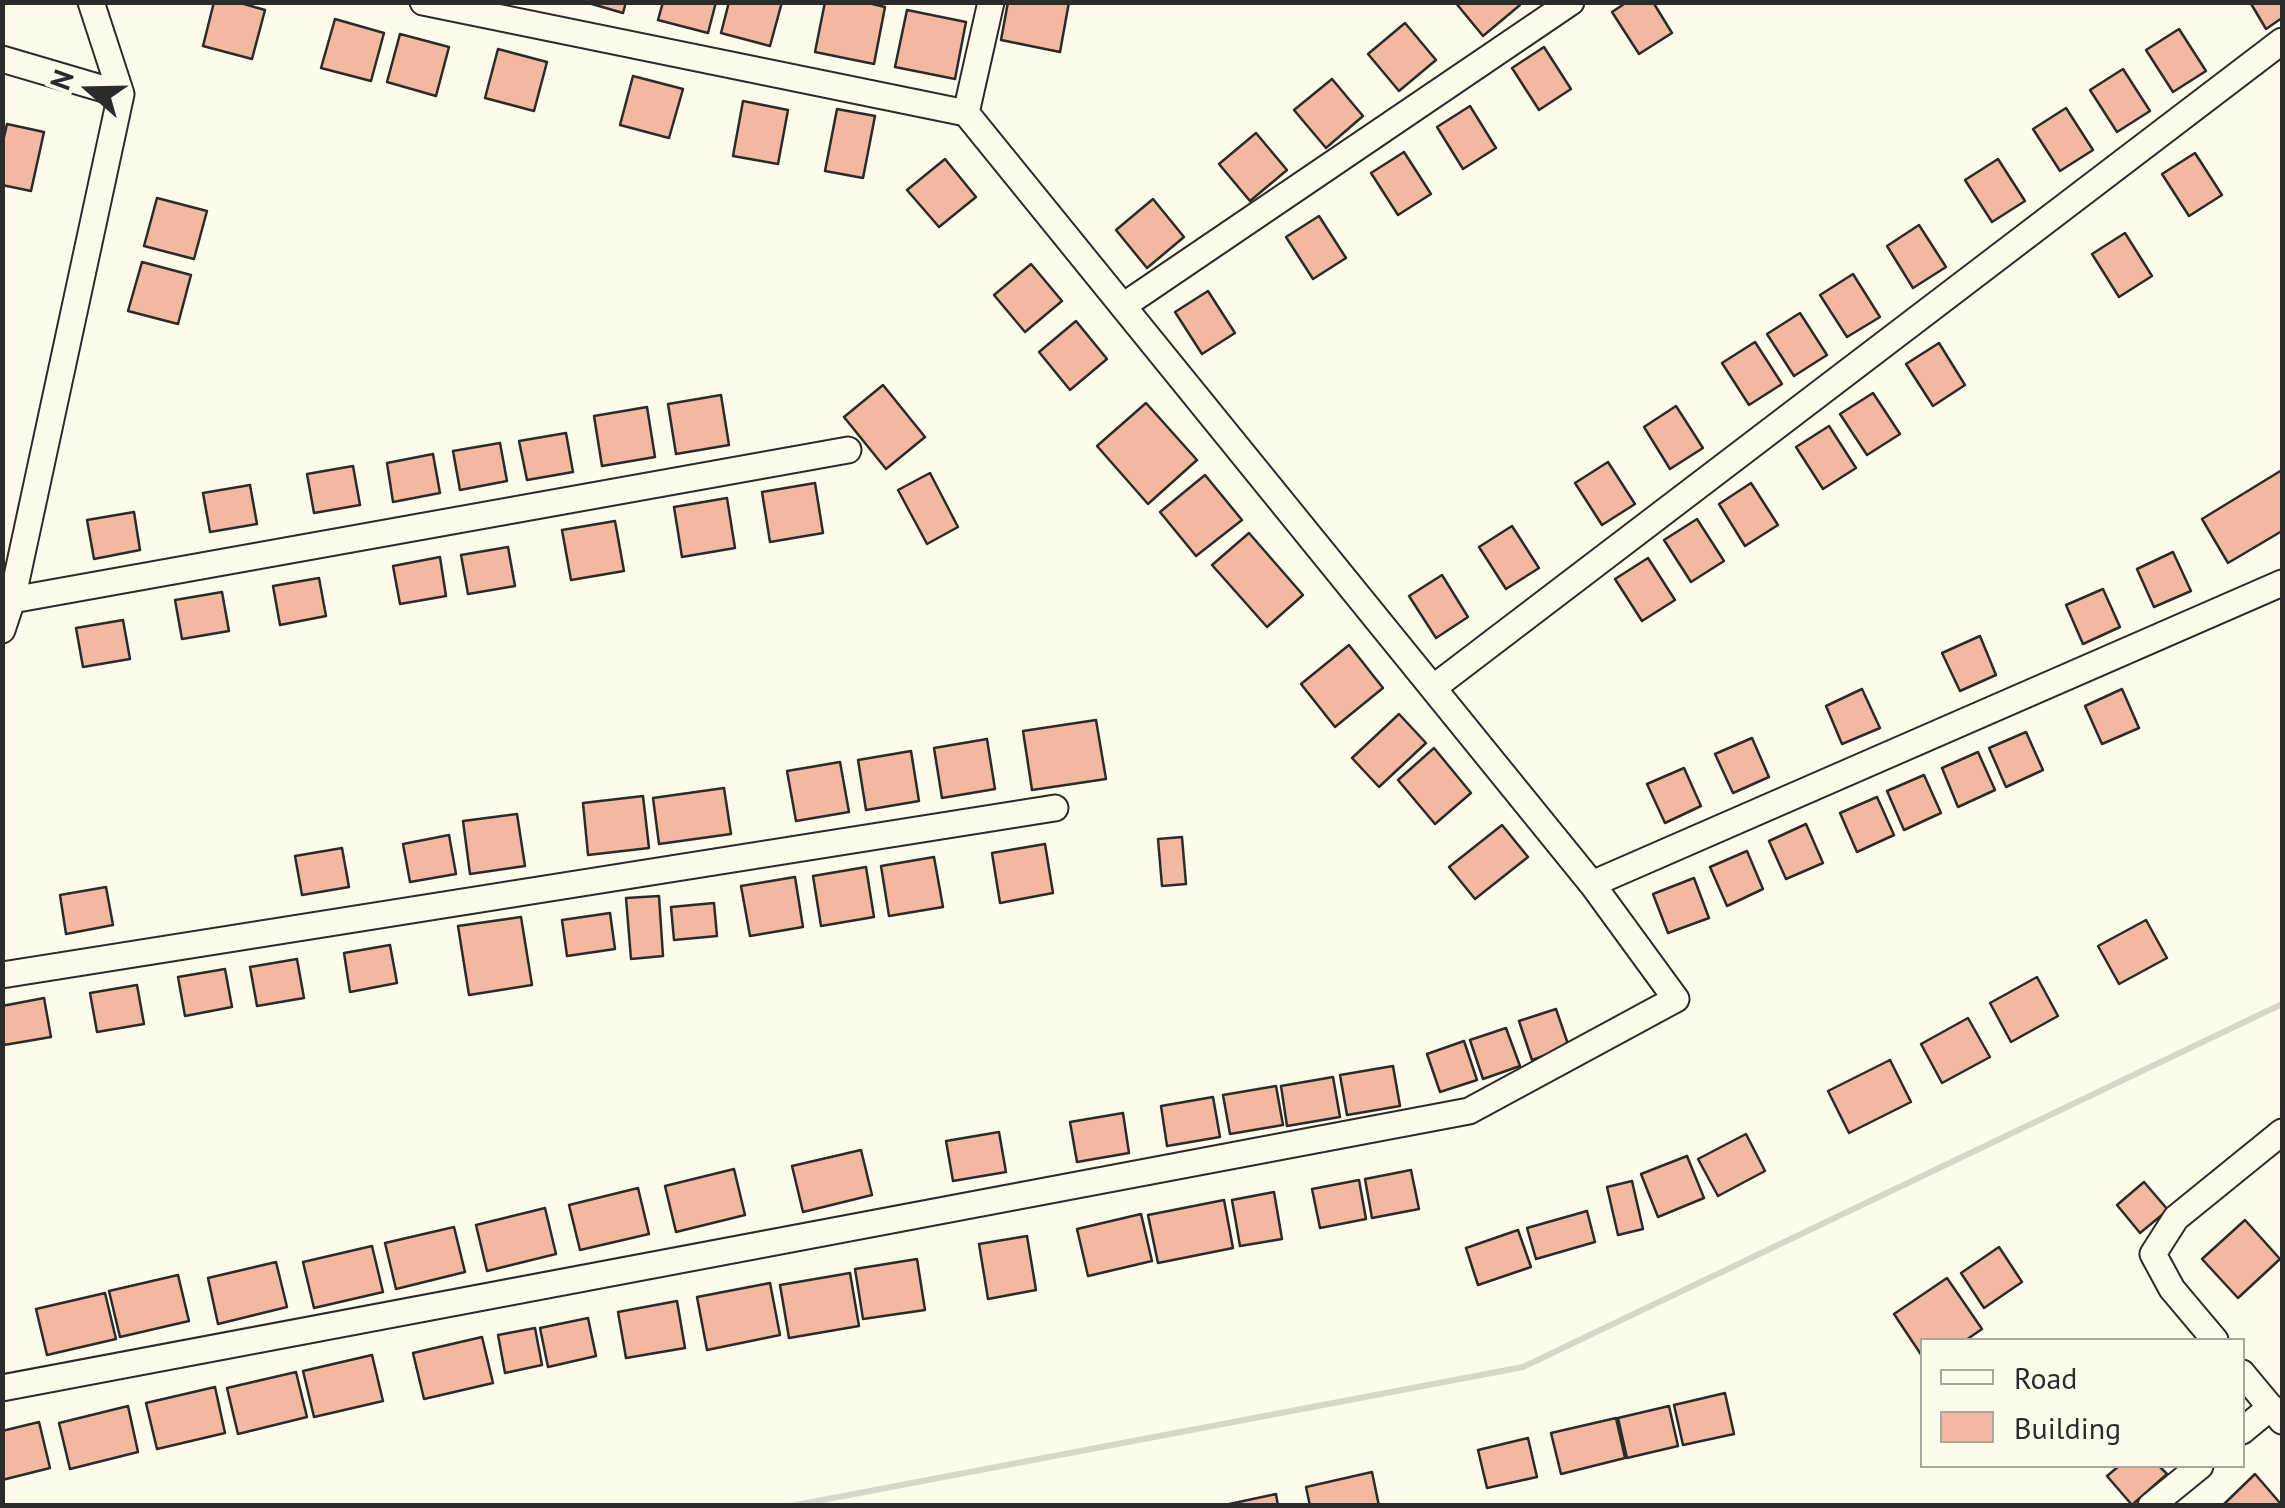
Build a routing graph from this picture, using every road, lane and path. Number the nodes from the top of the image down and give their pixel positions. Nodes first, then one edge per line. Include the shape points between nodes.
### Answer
1 (91, 2) edge
2 (423, 2) edge
3 (990, 2) edge
4 (1571, 2) edge
5 (2282, 41) edge
6 (2, 59) edge
7 (121, 94) junction
8 (966, 113) junction
9 (1123, 306) junction
10 (848, 450) dead end
11 (2282, 583) edge
12 (12, 600) junction
13 (2, 630) edge
14 (1433, 688) junction
15 (1054, 808) dead end
16 (1592, 884) junction
17 (2, 974) edge
18 (2282, 1132) edge
19 (2214, 1338) edge
20 (2245, 1377) edge
21 (2, 1388) edge
22 (2277, 1414) edge
23 (2245, 1430) edge
24 (2198, 1468) edge
25 (2152, 1506) edge

1 - 7 street
2 - 8 street
3 - 8 street
4 - 9 street
5 - 14 street
6 - 7 street
7 - 12 street
8 - 9 street
9 - 14 street
10 - 12 street
11 - 16 street
12 - 13 street
14 - 16 street
15 - 17 street
16 - 21 street via 1676,1000 1470,1111
18 - 19 street via 2176,1218 2153,1254 2172,1289
20 - 22 street
22 - 23 street
24 - 25 street

